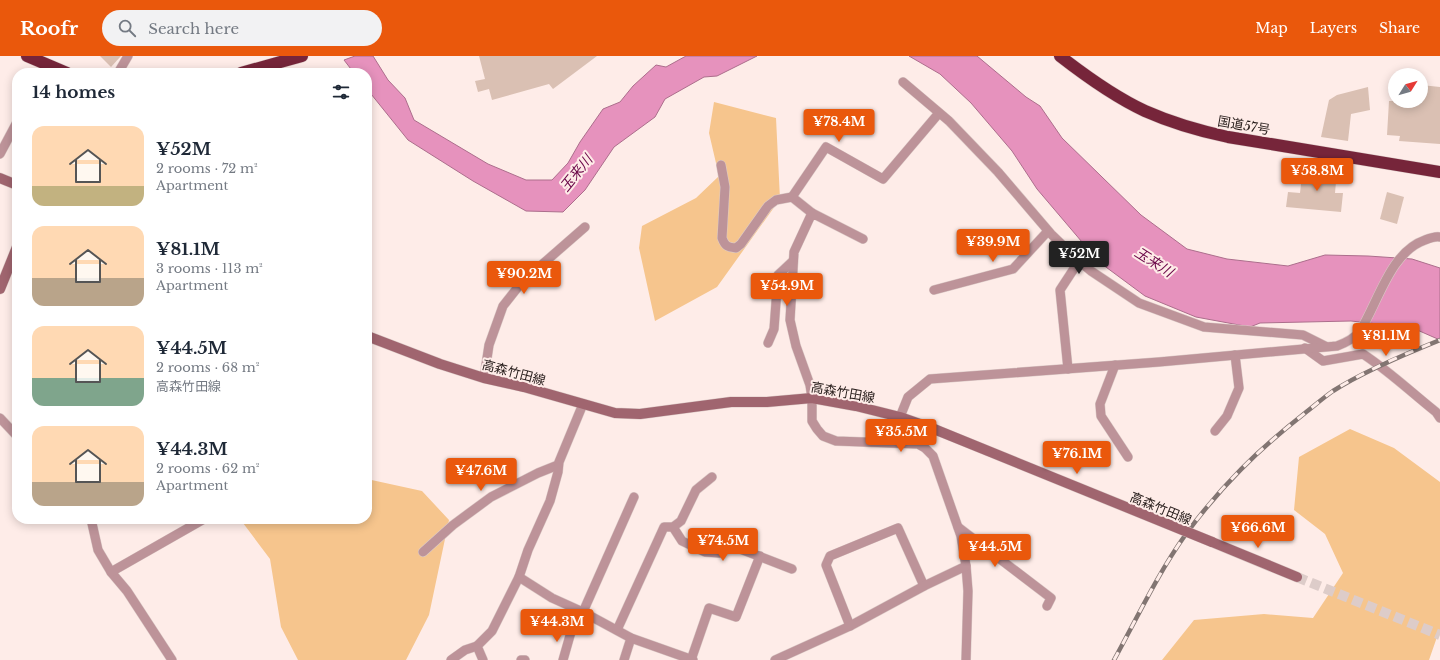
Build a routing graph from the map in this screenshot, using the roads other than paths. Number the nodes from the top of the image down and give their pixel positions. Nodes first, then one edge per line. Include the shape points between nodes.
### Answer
1 (28, 56) edge
2 (128, 56) edge
3 (302, 56) edge
4 (1060, 56) edge
5 (45, 68) edge
6 (121, 68) edge
7 (259, 68) edge
8 (903, 82) dead end
9 (939, 113) junction
10 (12, 131) edge
11 (0, 154) edge
12 (721, 165) dead end
13 (1440, 172) edge
14 (0, 178) edge
15 (12, 183) edge
16 (792, 197) junction
17 (812, 213) junction
18 (585, 227) dead end
19 (1048, 231) junction
20 (1440, 237) edge
21 (863, 239) dead end
22 (12, 259) edge
23 (1079, 261) junction
24 (793, 262) junction
25 (0, 289) edge
26 (934, 290) dead end
27 (372, 338) edge
28 (768, 343) dead end
29 (1325, 346) junction
30 (1305, 348) junction
31 (1235, 355) junction
32 (1115, 365) junction
33 (1068, 369) junction
34 (484, 378) junction
35 (812, 398) junction
36 (583, 404) junction
37 (900, 417) junction
38 (0, 418) edge
39 (1440, 418) edge
40 (12, 431) edge
41 (1215, 431) dead end
42 (1128, 457) dead end
43 (558, 465) junction
44 (712, 477) dead end
45 (634, 497) dead end
46 (92, 524) edge
47 (195, 524) edge
48 (673, 527) junction
49 (958, 527) junction
50 (423, 552) dead end
51 (760, 556) junction
52 (966, 566) junction
53 (792, 569) dead end
54 (111, 572) junction
55 (1297, 577) tunnel mouth
56 (520, 578) junction
57 (924, 586) junction
58 (1047, 606) dead end
59 (583, 612) junction
60 (850, 626) junction
61 (617, 630) junction
62 (571, 632) dead end
63 (631, 638) junction
64 (477, 646) junction
65 (172, 660) edge
66 (451, 660) edge
67 (483, 660) edge
68 (521, 660) edge
69 (525, 660) edge
70 (563, 660) edge
71 (624, 660) edge
72 (692, 660) edge
73 (775, 660) edge
74 (966, 660) edge

1 - 5 highway
2 - 6 street
3 - 7 highway
4 - 13 highway, 国道57号 via 1120,98 1146,111 1198,130
8 - 9 street
9 - 16 street via 883,180 826,147
9 - 19 street via 998,172
10 - 11 street
12 - 16 street via 725,186 722,238 729,248 736,248 741,244 768,206 776,200
14 - 15 main road
16 - 17 street
17 - 21 street
17 - 24 street via 794,252
18 - 34 street via 522,282 502,306 489,345
19 - 23 street
19 - 26 street via 1013,269
20 - 29 street via 1419,242 1404,254 1387,278 1359,332 1345,343
22 - 25 main road
23 - 29 street via 1139,303 1204,327 1303,335
23 - 33 street via 1060,290
24 - 28 street via 778,275 774,330
24 - 35 street via 790,320
27 - 34 main road, 高森竹田線
29 - 30 street
30 - 31 street
30 - 39 street via 1323,361 1364,354 1436,412
31 - 32 street
31 - 41 street via 1239,388 1227,416
32 - 33 street
32 - 42 street via 1100,404 1101,416
33 - 37 street via 930,379 908,397
34 - 36 main road, 高森竹田線
35 - 36 main road, 高森竹田線 via 731,402 640,414 615,413
35 - 37 main road, 高森竹田線
35 - 49 street via 812,421 823,436 836,440 910,443 925,448 933,456
36 - 43 street
37 - 55 main road, 高森竹田線, bridge
38 - 40 street
43 - 50 street via 491,497 453,524
43 - 56 street via 550,501 528,550
44 - 48 street via 696,490 681,521
45 - 59 street
46 - 54 street via 98,550
47 - 54 street
48 - 51 street via 682,541 705,552 719,553 730,545
48 - 61 street via 664,527
49 - 52 street
49 - 58 street via 1051,598
51 - 53 street
51 - 72 street via 736,617 709,608
52 - 57 street
52 - 74 street
54 - 65 street via 127,591
56 - 59 street via 552,598
56 - 64 street via 492,631
57 - 60 street
57 - 60 street via 898,528 830,556 826,565
59 - 61 street
60 - 73 street
61 - 63 street
62 - 70 street
63 - 71 street
63 - 72 street
64 - 66 street via 465,650
64 - 67 street
68 - 69 street

